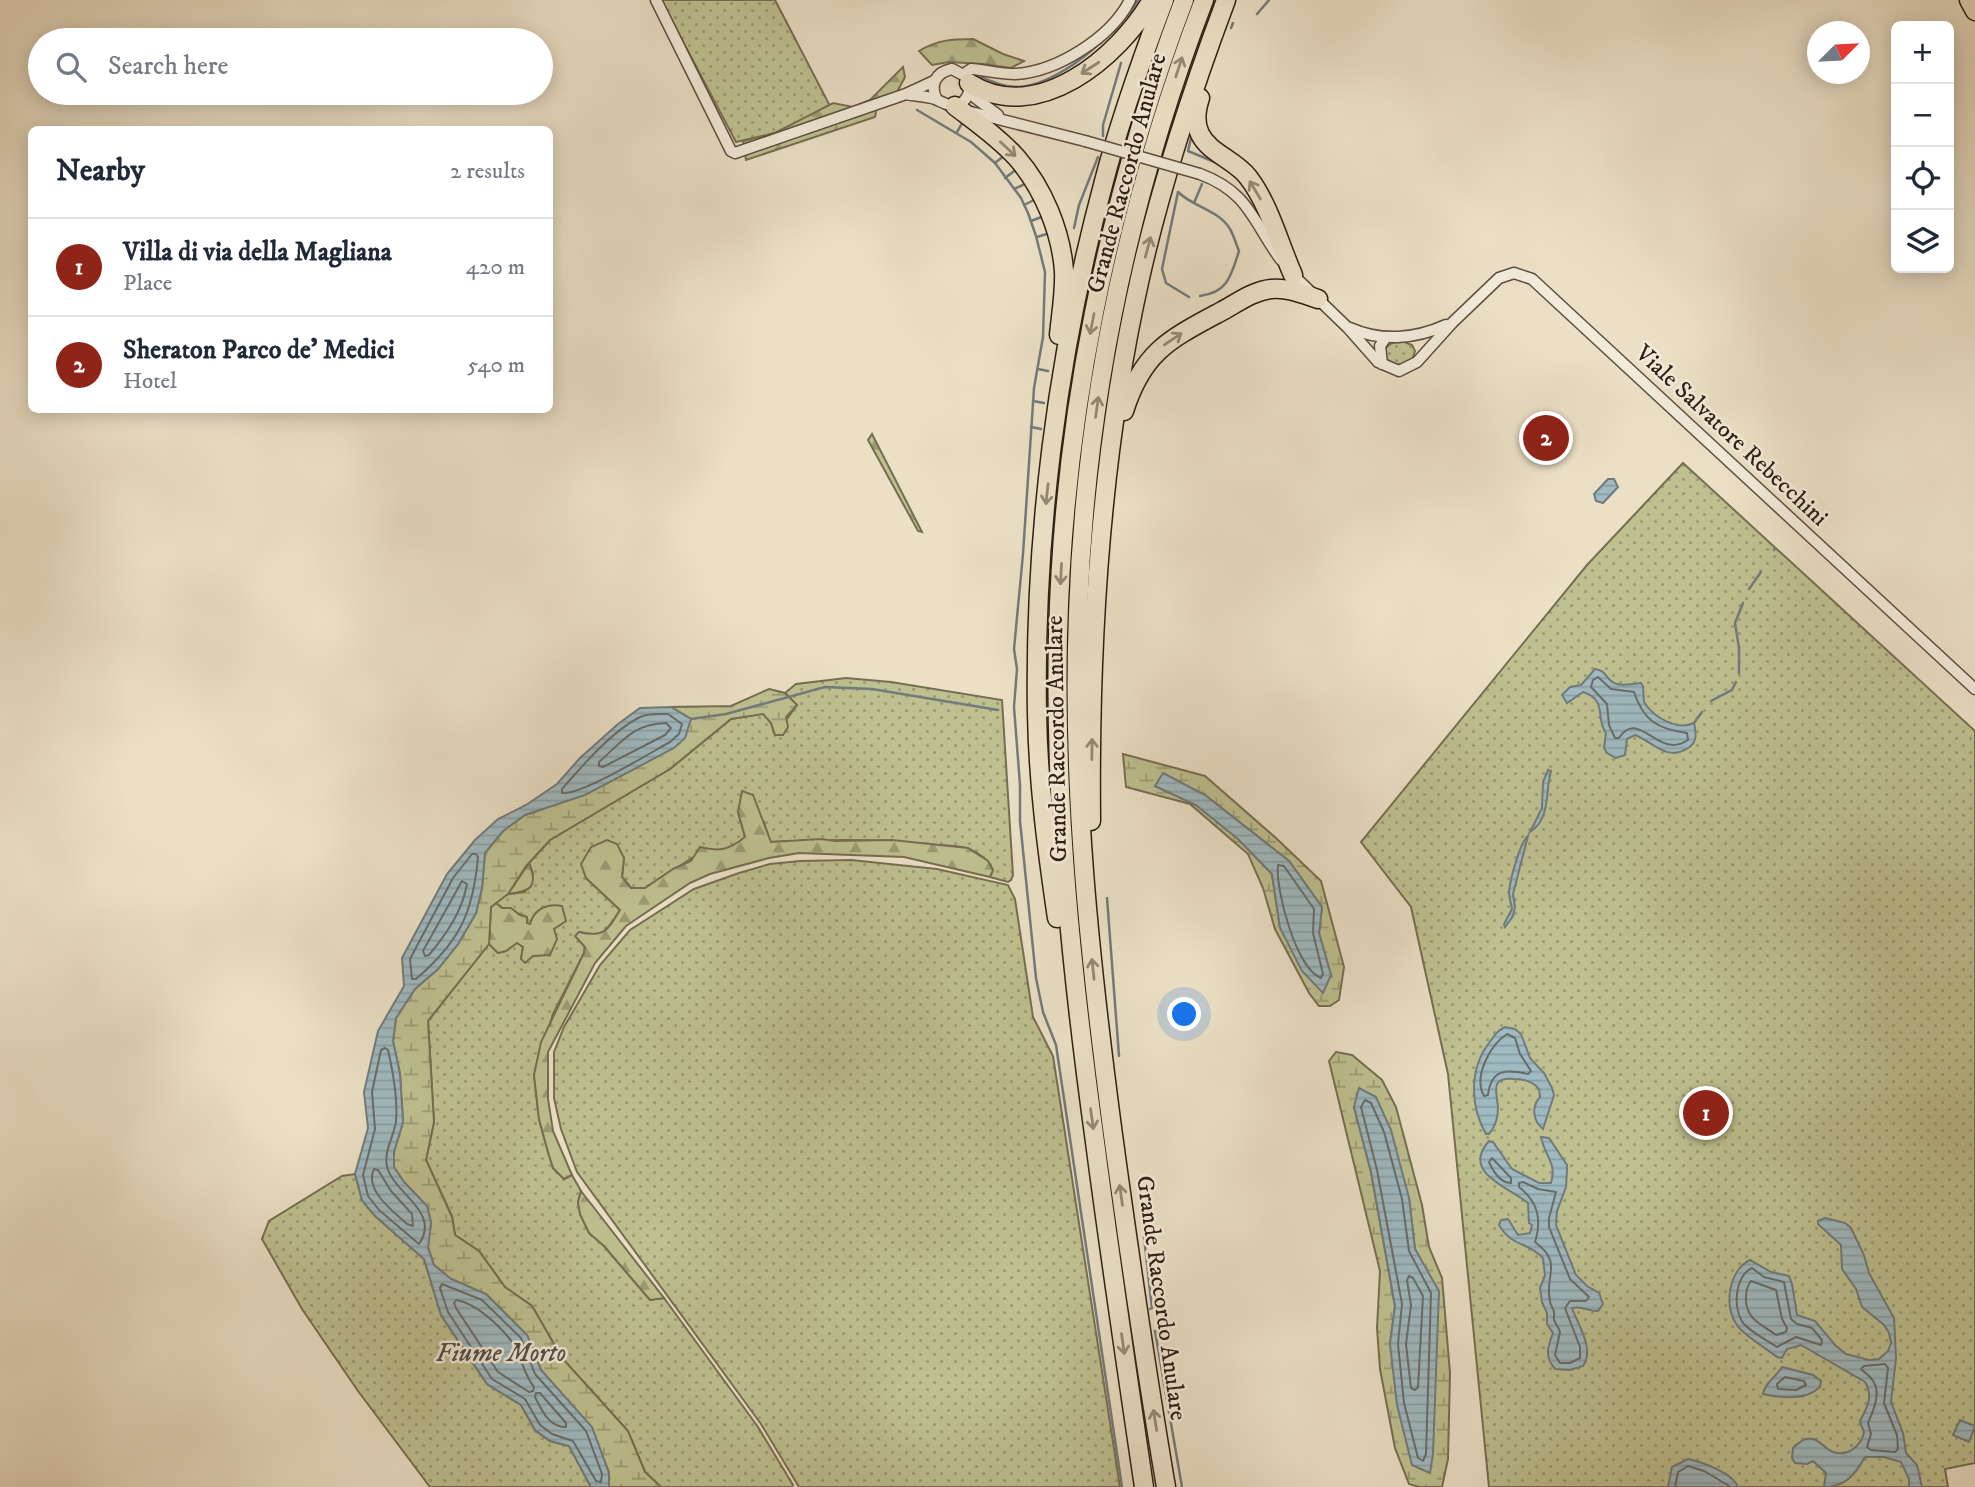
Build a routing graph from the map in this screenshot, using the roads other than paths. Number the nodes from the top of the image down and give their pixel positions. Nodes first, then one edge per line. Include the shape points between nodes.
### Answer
1 (656, 0) edge
2 (1130, 0) edge
3 (1152, 0) edge
4 (1164, 0) edge
5 (1184, 0) edge
6 (1204, 0) edge
7 (1226, 0) edge
8 (1969, 0) edge
9 (1975, 11) edge
10 (934, 81) junction
11 (968, 83) junction
12 (906, 94) junction
13 (937, 100) junction
14 (955, 106) junction
15 (1004, 119) junction
16 (1293, 275) junction
17 (1318, 299) junction
18 (1453, 321) junction
19 (1348, 328) junction
20 (1409, 336) junction
21 (1386, 337) junction
22 (1417, 362) junction
23 (1382, 364) junction
24 (1052, 452) junction
25 (1106, 486) junction
26 (1975, 689) edge
27 (1087, 915) junction
28 (1083, 1051) junction
29 (1144, 1487) edge
30 (1166, 1487) edge

1 - 12 street via 731,151 736,153
2 - 11 street via 1116,20 1059,64 1012,74 971,69
3 -> 11 highway via 1116,48 1059,85 1009,98 985,93
4 - 24 highway, Grande Raccordo Anulare via 1103,185 1070,330
5 -> 28 highway, Grande Raccordo Anulare via 1139,131 1105,260 1079,395 1066,502 1058,635 1058,751
27 -> 6 highway, Grande Raccordo Anulare via 1076,677 1082,543 1093,438 1130,236 1156,139
16 -> 7 highway via 1254,186 1237,166 1207,144 1197,126 1198,106
25 -> 7 highway, Grande Raccordo Anulare via 1140,278 1189,100
8 - 9 highway
10 - 11 street via 948,69 958,71
10 - 12 street
10 - 13 street
11 - 14 street via 963,102
11 - 15 street, Viale Salvatore Rebecchini via 984,107
12 - 13 street
13 - 14 street
14 - 15 street, Viale Salvatore Rebecchini
14 -> 24 highway via 1022,165 1046,204 1059,240 1064,288 1051,388
15 - 16 street, Viale Salvatore Rebecchini, bridge via 1222,184 1241,199
16 - 17 street, Viale Salvatore Rebecchini
17 - 19 street, Viale Salvatore Rebecchini
25 -> 17 highway via 1128,397 1143,368 1163,345 1263,291 1279,289
18 - 20 street, Viale Salvatore Rebecchini via 1426,334
18 - 22 street, Viale Salvatore Rebecchini
18 - 26 street, Viale Salvatore Rebecchini via 1501,276 1514,273 1532,279
19 - 21 street, Viale Salvatore Rebecchini
19 - 23 street, Viale Salvatore Rebecchini
20 - 21 street, Viale Salvatore Rebecchini
20 - 22 street via 1418,349
21 - 23 street via 1381,343
22 - 23 street via 1399,371
24 -> 28 highway, Grande Raccordo Anulare via 1040,594 1037,729 1056,911
27 -> 25 highway, Grande Raccordo Anulare via 1095,629
30 -> 27 highway, Grande Raccordo Anulare via 1118,1172
28 -> 29 highway, Grande Raccordo Anulare

